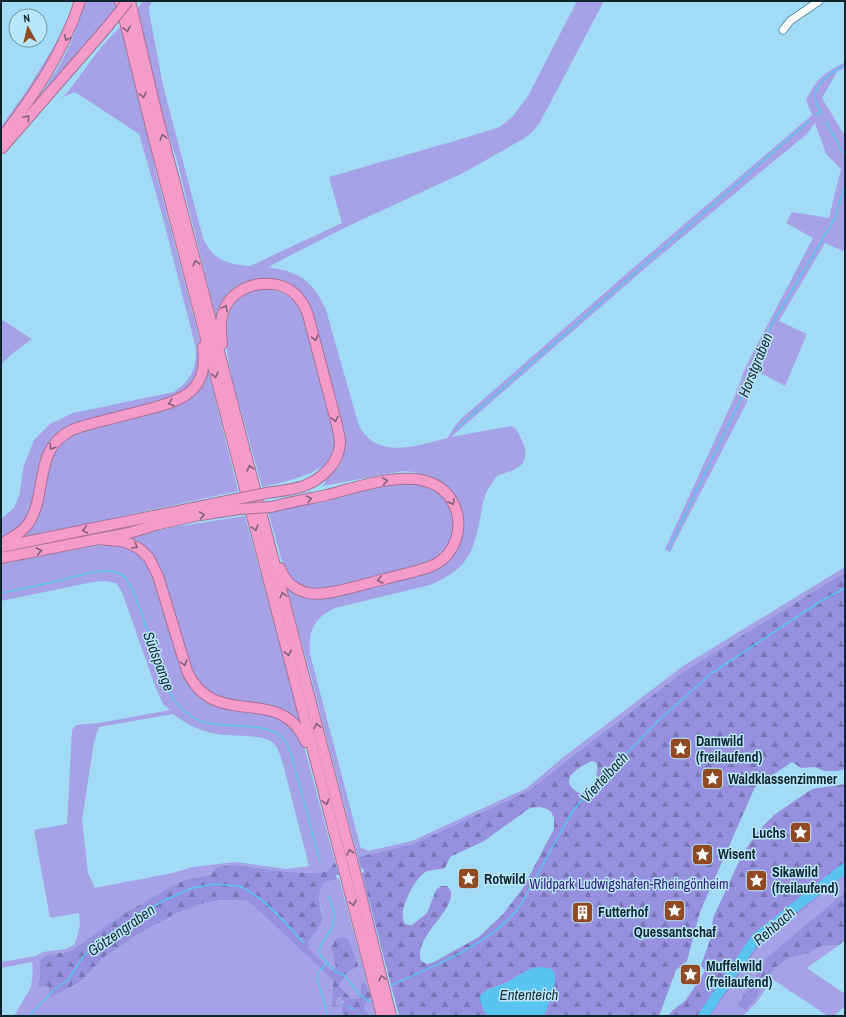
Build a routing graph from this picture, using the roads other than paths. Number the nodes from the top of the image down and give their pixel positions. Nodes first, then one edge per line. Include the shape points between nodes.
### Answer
1 (80, 1) edge
2 (120, 1) edge
3 (129, 1) edge
4 (816, 2) edge
5 (783, 30) dead end
6 (2, 144) edge
7 (202, 323) junction
8 (221, 360) junction
9 (238, 504) junction
10 (97, 539) junction
11 (1, 544) edge
12 (270, 546) junction
13 (1, 547) edge
14 (1, 558) edge
15 (316, 764) junction
16 (382, 1016) edge
17 (391, 1016) edge

1 -> 6 highway via 67,37 51,67
2 -> 7 highway
6 -> 3 highway, bridge
8 -> 3 highway
4 - 5 street via 790,21
7 -> 11 highway via 204,368 191,393 173,403 88,424 60,437 47,456 37,503 30,520 17,535
7 -> 15 highway
8 -> 9 highway, bridge via 222,314 237,294 253,285 266,284 280,286 292,292 308,315 340,443 330,468 316,479 303,486 267,493
12 -> 8 highway
10 -> 9 highway
9 -> 12 highway, bridge via 271,506 374,483 410,478 429,482 449,496 456,509 459,525 457,538 450,551 439,562 428,567 317,594 303,592 291,585 282,573
9 -> 13 highway
14 -> 10 highway
10 -> 15 highway via 128,542 149,558 158,576 187,671 196,687 220,702 267,710 287,717 297,725
17 -> 12 highway
15 -> 16 highway

